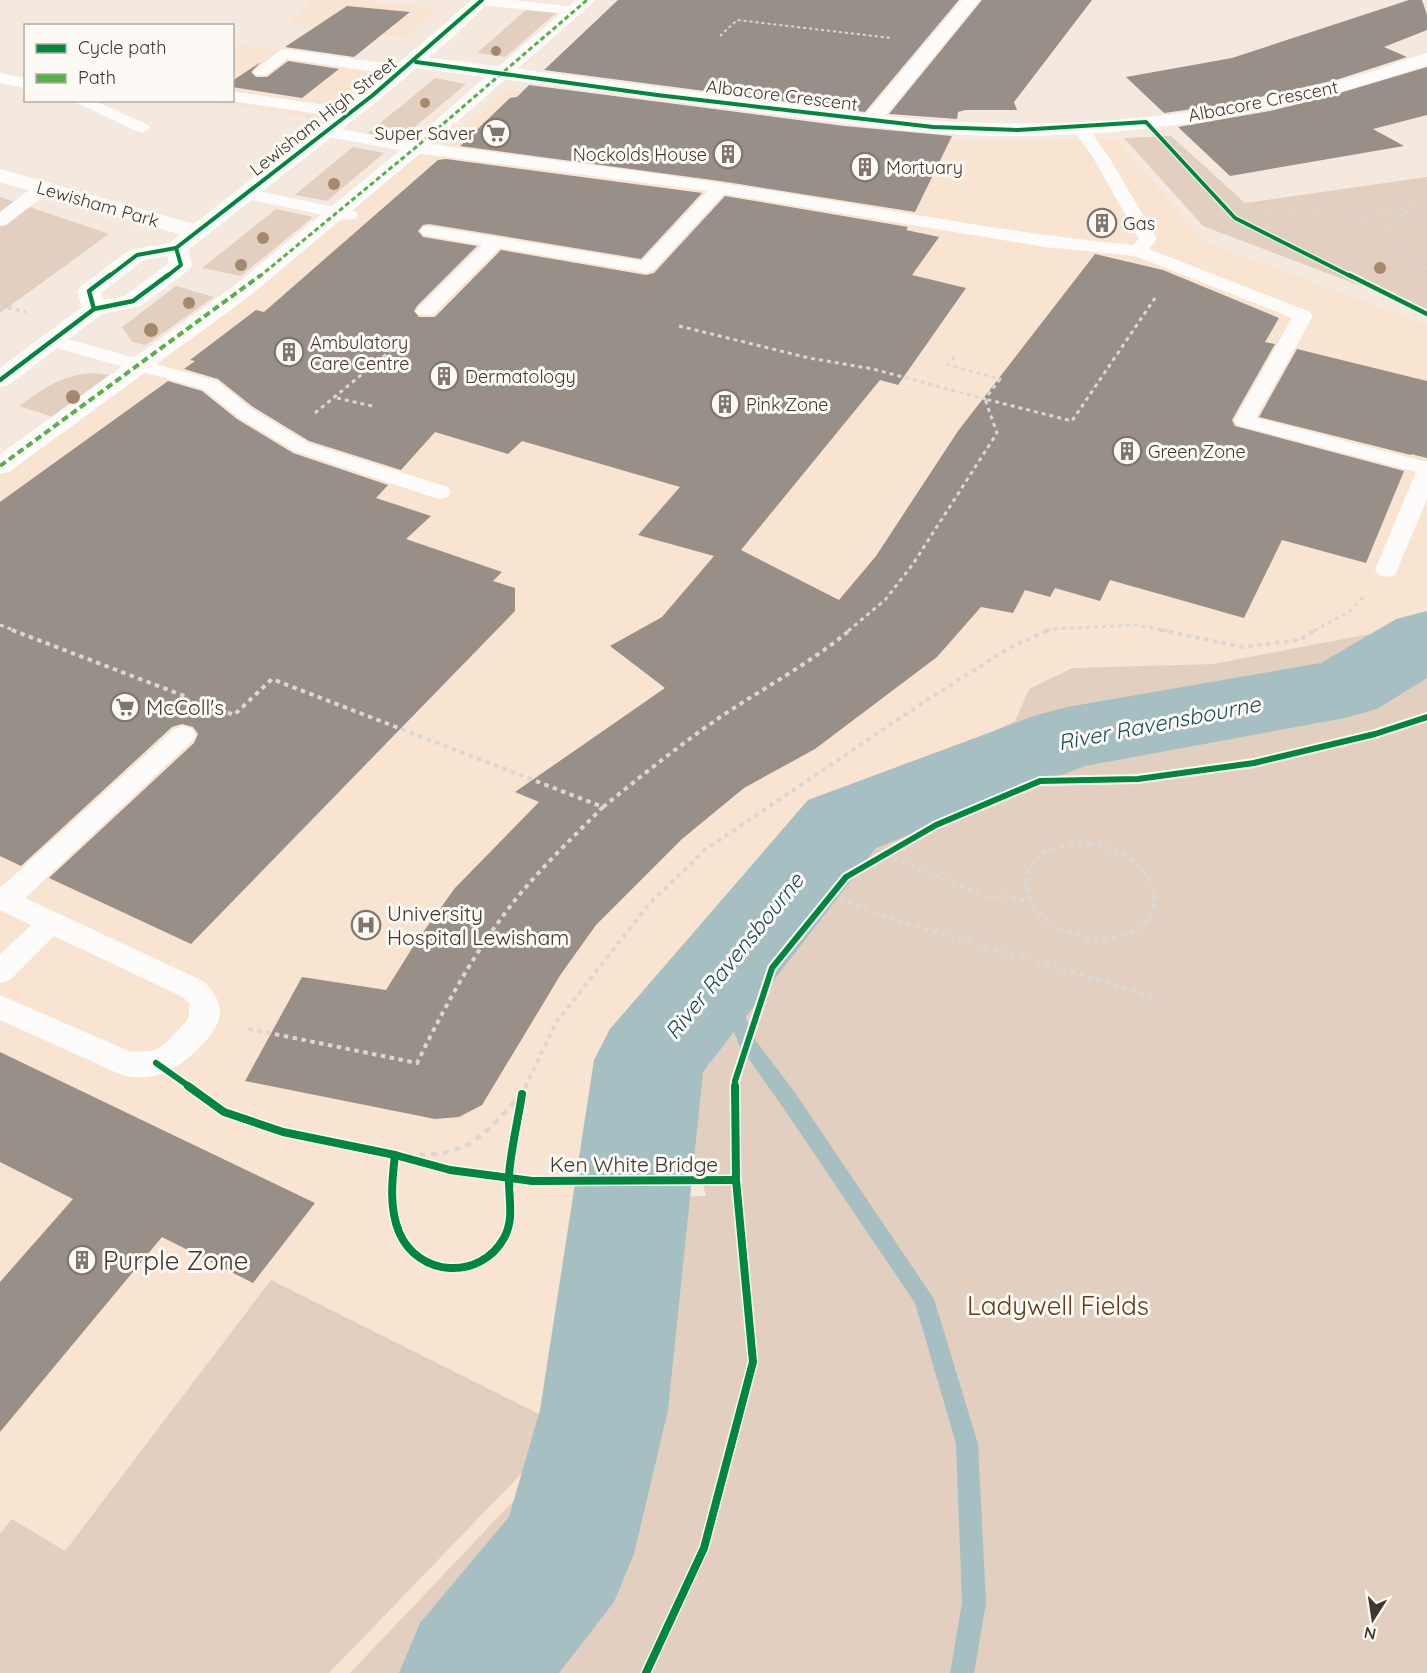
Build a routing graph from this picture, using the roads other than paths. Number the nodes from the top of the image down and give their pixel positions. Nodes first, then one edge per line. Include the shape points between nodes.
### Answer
1 (478, 0) edge
2 (971, 0) edge
3 (581, 5) edge
4 (1427, 59) edge
5 (410, 67) junction
6 (261, 72) dead end
7 (504, 74) junction
8 (0, 78) edge
9 (24, 84) edge
10 (235, 93) edge
11 (84, 102) edge
12 (351, 114) junction
13 (871, 121) junction
14 (1080, 127) junction
15 (142, 128) dead end
16 (328, 132) junction
17 (415, 148) junction
18 (0, 175) edge
19 (43, 188) junction
20 (720, 188) junction
21 (248, 194) junction
22 (343, 214) junction
23 (0, 221) edge
24 (429, 231) dead end
25 (196, 232) junction
26 (495, 243) junction
27 (176, 248) junction
28 (1138, 251) junction
29 (94, 309) junction
30 (426, 311) dead end
31 (53, 341) junction
32 (140, 364) junction
33 (0, 380) edge
34 (0, 466) edge
35 (1427, 470) edge
36 (440, 492) dead end
37 (1387, 570) road end
38 (183, 735) dead end
39 (2, 899) edge
40 (51, 922) junction
41 (0, 972) edge
42 (0, 1007) edge

1 - 3 lane
1 - 5 main road, Lewisham High Street
2 - 13 main road
3 - 7 main road
4 - 14 main road, Albacore Crescent via 1307,96 1224,112
5 - 6 lane via 284,54
5 - 7 main road, Albacore Crescent
5 - 12 main road, Lewisham High Street
7 - 13 main road, Albacore Crescent
7 - 17 main road
8 - 9 lane
10 - 12 lane
11 - 15 lane
12 - 16 main road, Lewisham High Street
13 - 14 main road, Albacore Crescent via 974,130
14 - 28 lane via 1148,239
16 - 17 lane
16 - 21 main road, Lewisham High Street
17 - 20 lane
17 - 22 main road
18 - 19 main road, Lewisham Park
19 - 23 lane
19 - 25 main road, Lewisham Park
20 - 26 lane via 646,267
20 - 28 lane via 1045,242
21 - 22 lane
21 - 25 main road, Lewisham High Street
22 - 32 main road
24 - 26 lane
25 - 27 main road, Lewisham High Street
26 - 30 lane
27 - 29 main road via 181,265 133,301
27 - 29 main road, Lewisham High Street via 137,255 89,291
28 - 35 lane via 1303,316 1244,421
29 - 31 main road
31 - 32 lane
31 - 33 main road
32 - 34 main road
32 - 36 lane via 210,385 245,413 301,447
35 - 37 lane
38 - 39 lane
39 - 40 lane
40 - 41 lane
40 - 42 lane via 193,989 204,1001 203,1023 176,1053 156,1063 129,1064

